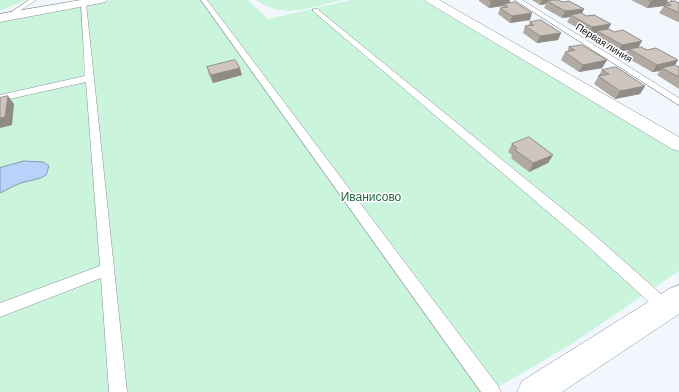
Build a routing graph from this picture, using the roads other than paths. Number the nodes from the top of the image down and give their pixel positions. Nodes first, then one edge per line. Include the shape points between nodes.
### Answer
1 (33, 0) edge
2 (101, 0) edge
3 (204, 0) edge
4 (431, 0) edge
5 (518, 0) edge
6 (674, 0) edge
7 (679, 2) edge
8 (83, 3) junction
9 (315, 10) dead end
10 (4, 17) edge
11 (90, 78) junction
12 (0, 98) edge
13 (679, 102) edge
14 (679, 145) edge
15 (108, 269) junction
16 (672, 302) edge
17 (0, 310) edge
18 (118, 392) edge
19 (492, 392) edge
20 (533, 392) edge

1 - 10 lane
2 - 8 street
3 - 19 lane
4 - 14 street
5 - 13 lane, Первая линия
6 - 7 lane
8 - 10 street
8 - 11 lane
9 - 16 lane via 587,237
11 - 12 lane
11 - 15 lane
15 - 17 lane
15 - 18 lane
16 - 20 street

